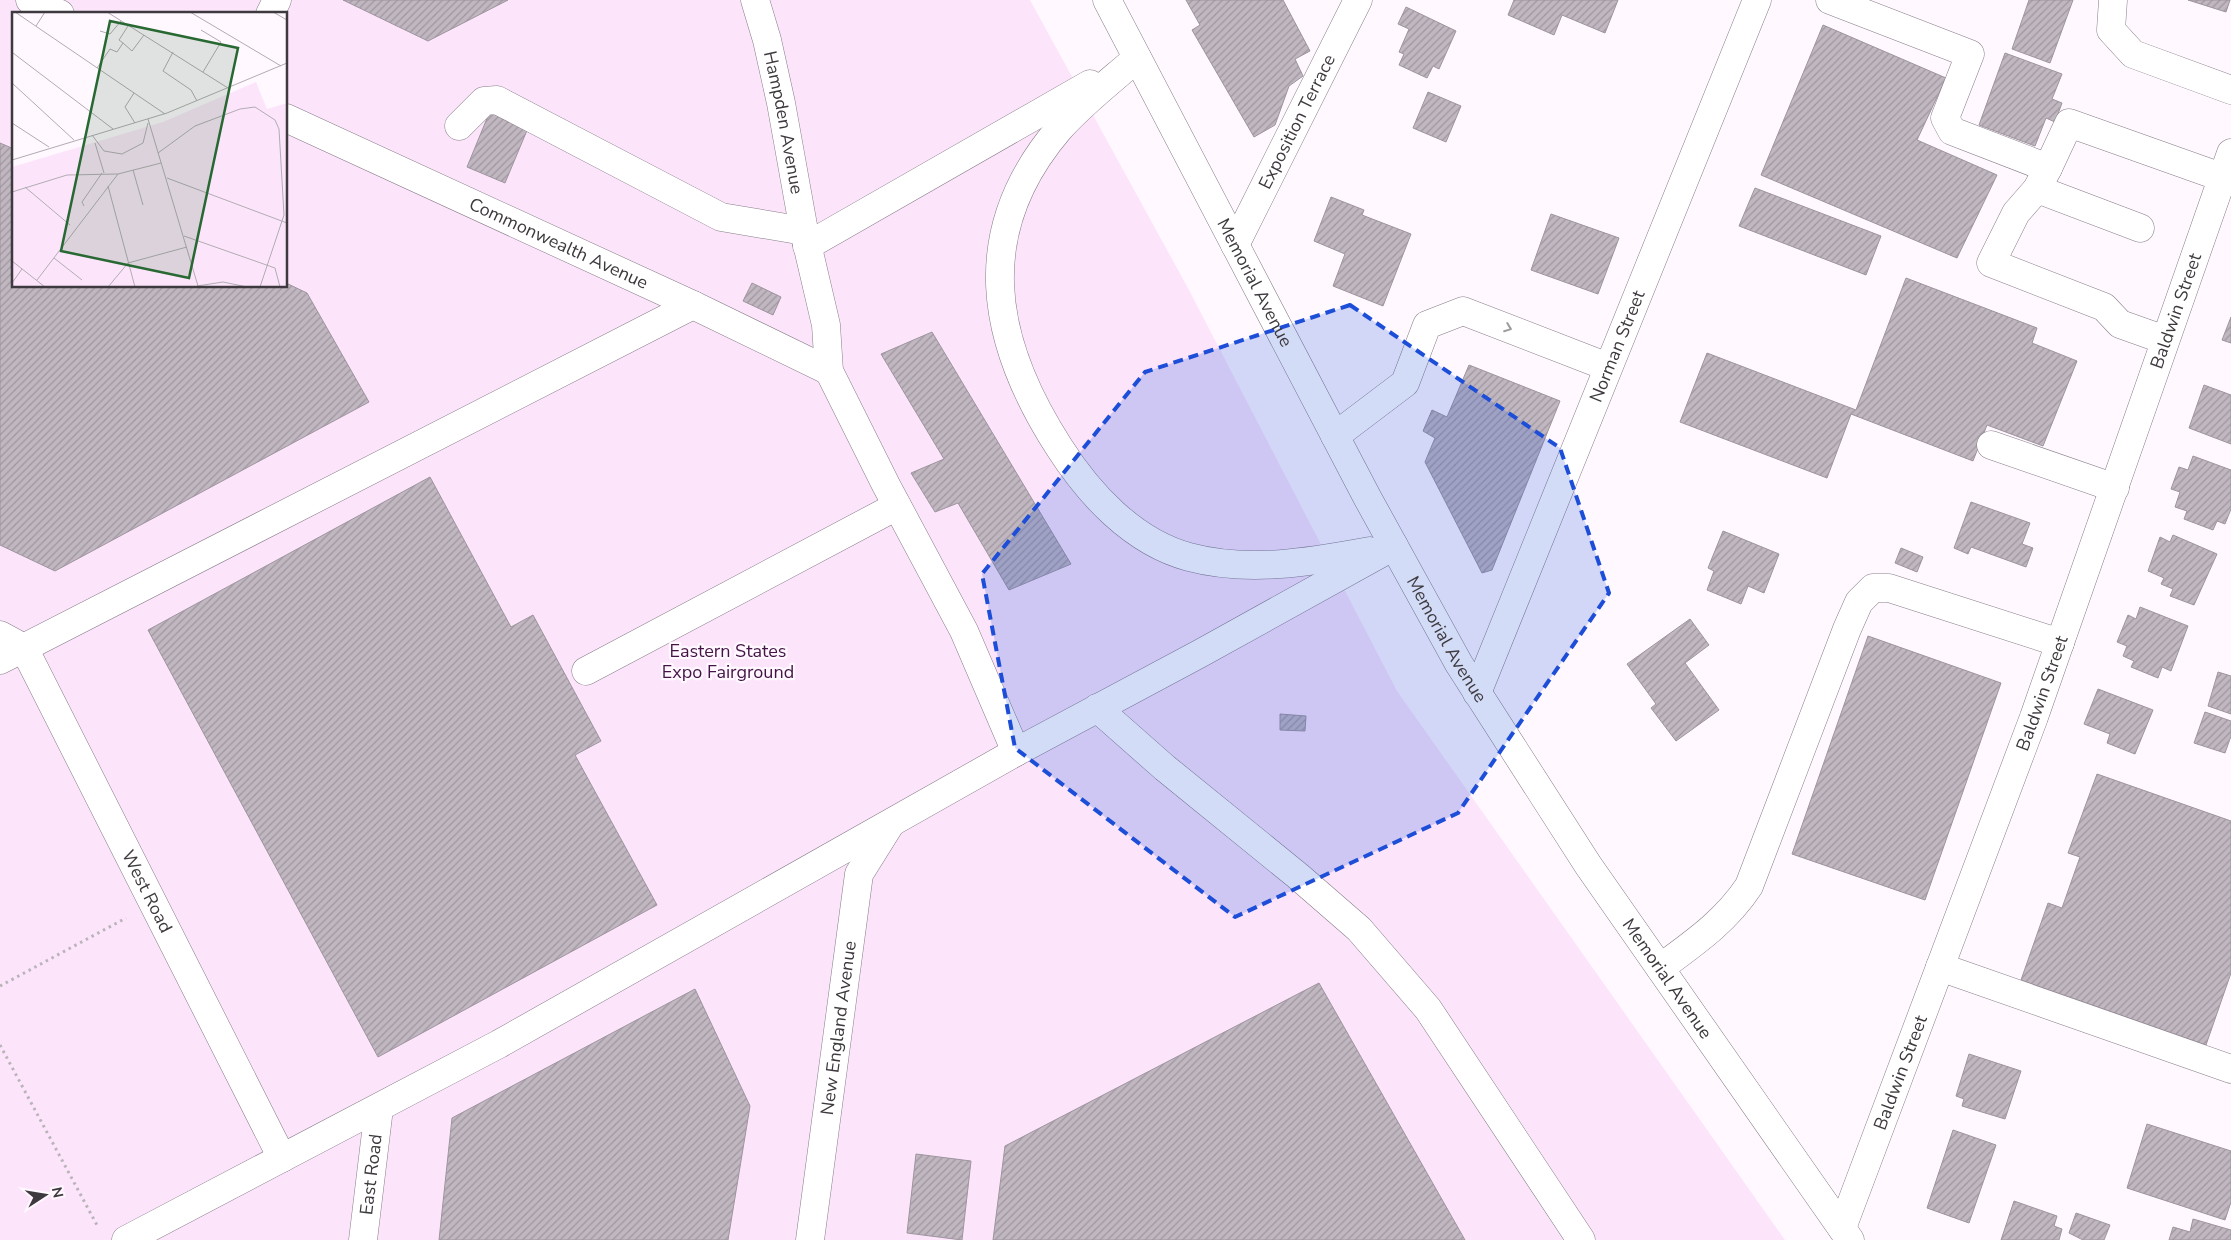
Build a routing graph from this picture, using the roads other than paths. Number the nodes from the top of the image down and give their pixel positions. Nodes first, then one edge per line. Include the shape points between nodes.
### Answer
1 (30, 0) edge
2 (277, 0) edge
3 (756, 0) edge
4 (1107, 0) edge
5 (1358, 0) edge
6 (1757, 0) edge
7 (1830, 0) edge
8 (2113, 0) edge
9 (56, 12) edge
10 (271, 12) edge
11 (1138, 58) junction
12 (2231, 90) edge
13 (288, 119) edge
14 (459, 126) dead end
15 (2226, 165) edge
16 (2042, 179) junction
17 (2140, 228) dead end
18 (806, 238) junction
19 (1235, 245) junction
20 (693, 305) junction
21 (2165, 340) junction
22 (1608, 367) junction
23 (829, 371) junction
24 (1336, 436) junction
25 (1991, 445) dead end
26 (2115, 488) junction
27 (897, 506) junction
28 (1394, 546) junction
29 (0, 635) edge
30 (2060, 643) junction
31 (12, 654) edge
32 (586, 671) dead end
33 (1476, 693) junction
34 (1097, 708) junction
35 (1016, 752) junction
36 (889, 825) junction
37 (1940, 967) junction
38 (1660, 968) junction
39 (2231, 1069) edge
40 (379, 1108) junction
41 (282, 1158) junction
42 (1846, 1234) edge
43 (126, 1240) edge
44 (363, 1240) edge
45 (810, 1240) edge
46 (1581, 1240) edge

1 - 9 street
2 - 10 street
3 - 18 street, Hampden Avenue via 781,103
4 - 11 street, Memorial Avenue
5 - 19 street, Exposition Terrace
6 - 22 street, Norman Street
7 - 16 street via 1970,54 1945,118 1952,131
8 - 12 street via 2111,30 2133,54
11 - 18 street
11 - 19 street, Memorial Avenue
11 - 28 street via 1083,104 1059,130 1026,179 1006,227 998,271 999,295 1009,342 1032,401 1066,459 1088,488 1113,513 1153,540 1187,557 1271,565 1312,562
13 - 20 street, Commonwealth Avenue
14 - 18 street via 484,101 498,100 721,217
15 - 16 street via 2069,123
15 - 21 street, Baldwin Street
16 - 17 street
16 - 21 street via 2016,213 1991,263 2104,307 2120,324
18 - 23 street, Hampden Avenue via 826,325
19 - 24 street, Memorial Avenue
20 - 23 street, Commonwealth Avenue
20 - 31 street
21 - 26 street, Baldwin Street
24 -> 22 street via 1405,382 1427,325 1463,311
22 - 33 street, Norman Street
23 - 27 street
24 - 28 street, Memorial Avenue
25 - 26 street
26 - 30 street, Baldwin Street
27 - 32 street
27 - 35 street via 964,630
28 - 33 street, Memorial Avenue
28 - 34 street
29 - 31 street
30 - 37 street, Baldwin Street
30 - 38 street via 1889,588 1873,588 1859,602 1847,629 1749,886 1718,925
31 - 41 street, West Road via 153,904
33 - 38 street, Memorial Avenue
34 - 35 street
34 - 46 street via 1359,929 1428,1009
35 - 36 street
36 - 40 street via 500,1044
36 - 45 street, New England Avenue via 859,874
37 - 39 street
37 - 42 street, Baldwin Street
38 - 42 street, Memorial Avenue
40 - 41 street
40 - 44 street, East Road
41 - 43 street

